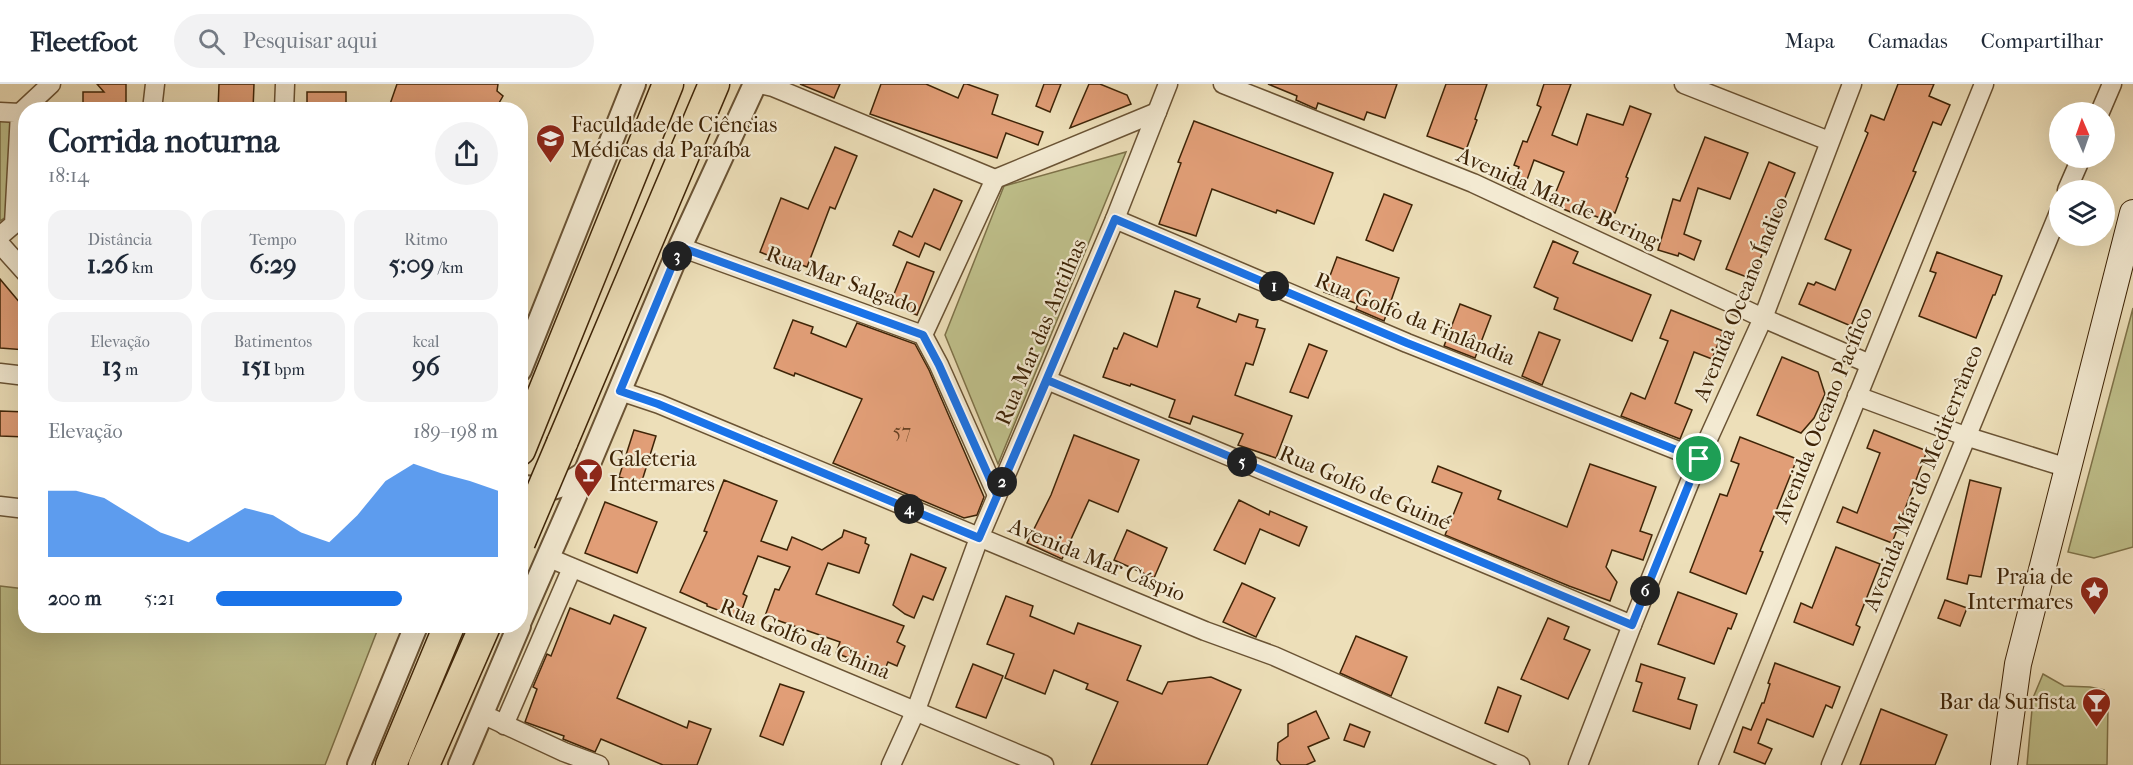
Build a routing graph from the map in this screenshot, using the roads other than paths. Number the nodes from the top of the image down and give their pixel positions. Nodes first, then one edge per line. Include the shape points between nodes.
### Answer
1 (51, 84) edge
2 (155, 84) edge
3 (285, 84) edge
4 (634, 84) edge
5 (668, 84) edge
6 (714, 84) edge
7 (755, 84) edge
8 (760, 84) edge
9 (1168, 84) edge
10 (1223, 84) edge
11 (1684, 84) edge
12 (1852, 84) edge
13 (1984, 84) edge
14 (2112, 84) edge
15 (32, 102) edge
16 (153, 102) edge
17 (284, 102) edge
18 (2104, 102) edge
19 (0, 111) edge
20 (1157, 112) junction
21 (18, 113) edge
22 (1829, 141) junction
23 (18, 147) edge
24 (995, 179) junction
25 (2133, 213) edge
26 (1115, 219) junction
27 (13, 233) edge
28 (2049, 236) edge
29 (0, 244) edge
30 (680, 247) junction
31 (18, 264) edge
32 (1763, 318) junction
33 (923, 335) junction
34 (528, 350) edge
35 (1870, 364) junction
36 (0, 373) edge
37 (18, 375) edge
38 (1047, 380) junction
39 (620, 391) junction
40 (1857, 396) junction
41 (528, 433) edge
42 (1965, 436) junction
43 (1699, 459) junction
44 (2068, 468) junction
45 (585, 473) junction
46 (528, 487) edge
47 (997, 495) junction
48 (0, 506) edge
49 (18, 508) edge
50 (528, 523) edge
51 (528, 533) edge
52 (979, 538) junction
53 (547, 557) junction
54 (572, 568) junction
55 (528, 602) edge
56 (1632, 625) junction
57 (413, 633) edge
58 (446, 633) edge
59 (482, 633) edge
60 (516, 633) edge
61 (916, 710) junction
62 (482, 714) junction
63 (504, 725) junction
64 (359, 765) edge
65 (391, 765) edge
66 (424, 765) edge
67 (460, 765) edge
68 (599, 765) edge
69 (891, 765) edge
70 (1044, 765) edge
71 (1520, 765) edge
72 (1578, 765) edge
73 (1708, 765) edge
74 (1831, 765) edge
75 (2004, 765) edge

1 - 15 street
2 - 16 street
3 - 17 street
4 - 34 street
5 - 41 highway
6 - 50 highway, bridge
7 - 30 street
8 - 24 street
9 - 20 street, Rua Mar das Antilhas
10 - 32 street, Avenida Mar de Bering via 1473,183
11 - 22 street
12 - 22 street, Avenida Oceano Índico
13 - 35 street, Avenida Oceano Pacífico
14 - 18 street
19 - 21 street
20 - 24 street
20 - 26 street, Rua Mar das Antilhas
22 - 32 street, Avenida Oceano Índico
23 - 27 street
24 - 33 street
25 - 44 main road
26 - 38 street, Rua Mar das Antilhas
26 - 43 street, Rua Golfo da Finlândia via 1407,343
28 - 42 street, Avenida Mar do Mediterrâneo
29 - 31 street
30 - 33 street, Rua Mar Salgado
30 - 39 street
32 - 35 street, Avenida Mar de Bering
32 - 43 street, Avenida Oceano Índico
33 - 47 street, Rua Mar Salgado
35 - 40 street, Avenida Oceano Pacífico
36 - 37 street
38 - 47 street, Rua Mar das Antilhas
38 - 56 street, Rua Golfo de Guiné
39 - 45 street
39 - 52 street, Avenida Mar Cáspio
40 - 42 street
40 - 73 street, Avenida Oceano Pacífico
42 - 44 street
42 - 74 street, Avenida Mar do Mediterrâneo
43 - 56 street, Avenida Oceano Índico
44 - 75 main road via 2018,664
45 - 46 street via 566,486 543,490
45 - 53 street
47 - 52 street, Rua Mar das Antilhas
48 - 49 street
51 - 53 street via 536,538
52 - 61 street, Rua Mar das Antilhas
52 - 71 street, Avenida Mar Cáspio via 1274,656
53 - 54 street, Rua Golfo da China
53 - 55 street
54 - 61 street, Rua Golfo da China
54 - 63 street
56 - 72 street, Avenida Oceano Índico
57 - 64 street
58 - 65 highway
59 - 66 highway
60 - 62 street
61 - 69 street, Rua Mar das Antilhas
61 - 70 street, Rua Golfo da China
62 - 63 street
62 - 67 street
63 - 68 street

